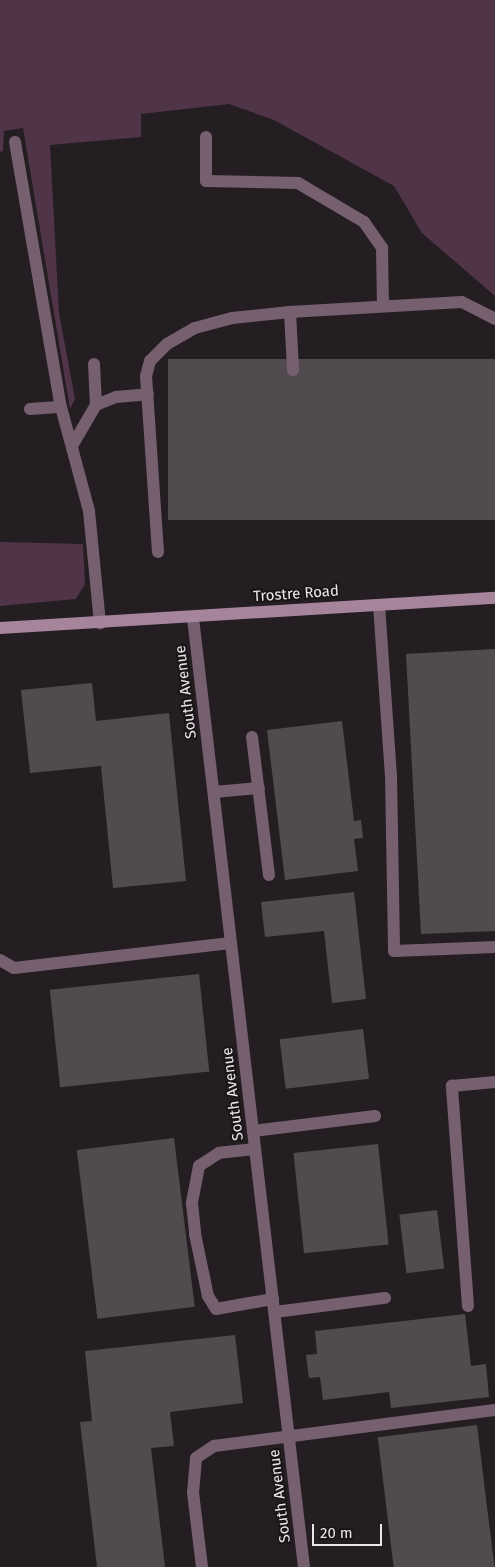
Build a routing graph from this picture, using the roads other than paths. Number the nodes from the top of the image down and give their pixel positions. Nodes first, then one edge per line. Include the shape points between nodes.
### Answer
1 (206, 137) dead end
2 (15, 142) dead end
3 (383, 305) junction
4 (290, 312) junction
5 (495, 319) edge
6 (94, 364) dead end
7 (293, 370) dead end
8 (148, 394) junction
9 (96, 405) junction
10 (61, 407) junction
11 (30, 409) dead end
12 (72, 446) junction
13 (158, 552) dead end
14 (495, 598) edge
15 (379, 605) junction
16 (193, 618) junction
17 (100, 623) junction
18 (0, 628) edge
19 (252, 737) dead end
20 (258, 788) junction
21 (214, 792) junction
22 (269, 876) dead end
23 (231, 943) junction
24 (495, 948) edge
25 (0, 960) edge
26 (495, 1082) edge
27 (375, 1116) dead end
28 (253, 1131) junction
29 (256, 1149) junction
30 (385, 1298) dead end
31 (274, 1306) junction
32 (468, 1306) dead end
33 (495, 1410) edge
34 (289, 1436) junction
35 (202, 1567) edge
36 (304, 1567) edge

1 - 3 street via 206,181 298,183 364,222 382,248
2 - 10 street
3 - 4 street
3 - 5 street via 462,302
4 - 7 street
4 - 8 street via 232,318 195,328 167,344 150,361
6 - 9 street
8 - 9 street via 116,397
8 - 13 street
9 - 12 street
10 - 11 street
10 - 12 street
12 - 17 street via 89,511
14 - 15 main road, Trostre Road
15 - 16 main road, Trostre Road
15 - 24 street via 391,775 394,951
16 - 17 main road, Trostre Road
16 - 21 street, South Avenue
17 - 18 main road, Trostre Road
19 - 20 street
20 - 21 street
20 - 22 street
21 - 23 street, South Avenue
23 - 25 street via 14,968
23 - 28 street, South Avenue
26 - 32 street via 452,1086
27 - 28 street
28 - 29 street, South Avenue
29 - 31 street, South Avenue
29 - 31 street via 219,1153 199,1166 192,1203 195,1234 208,1296 216,1309
30 - 31 street
31 - 34 street, South Avenue
33 - 34 street
34 - 35 street via 214,1446 196,1458 193,1493
34 - 36 street, South Avenue

